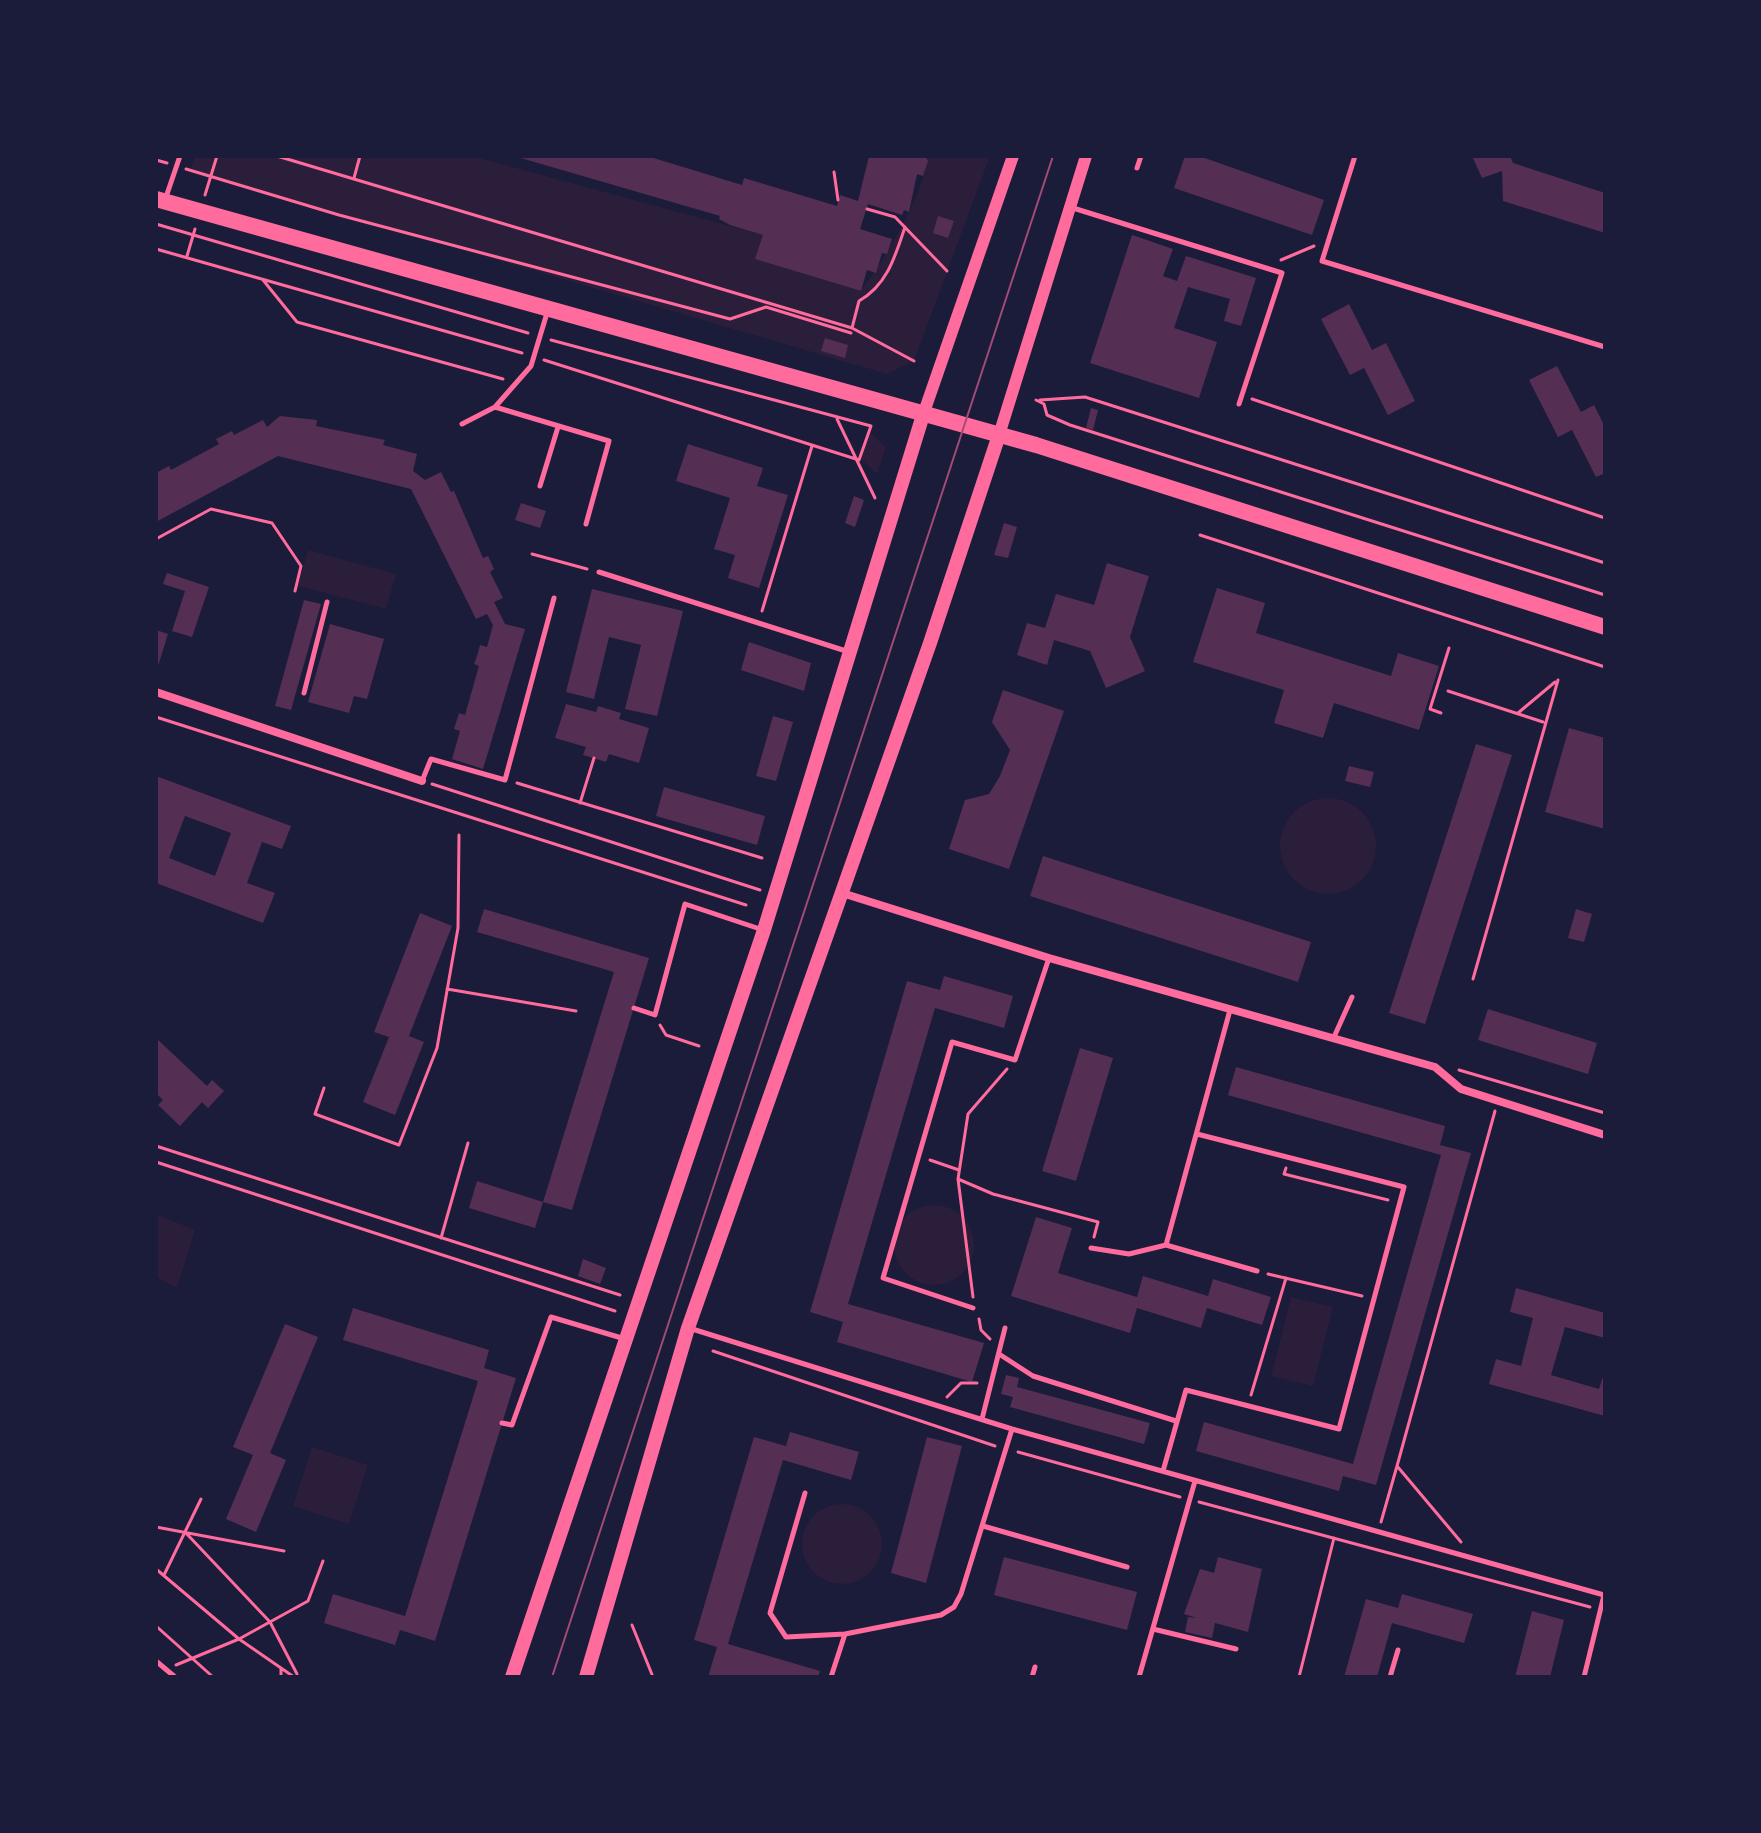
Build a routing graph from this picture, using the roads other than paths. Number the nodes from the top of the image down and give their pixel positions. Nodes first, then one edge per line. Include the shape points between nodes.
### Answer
1 (180, 156) edge
2 (1013, 156) edge
3 (1086, 156) edge
4 (1141, 156) edge
5 (1355, 156) edge
6 (1137, 168) dead end
7 (160, 200) edge
8 (1072, 208) junction
9 (548, 308) junction
10 (1605, 347) edge
11 (1239, 404) dead end
12 (495, 407) junction
13 (923, 415) junction
14 (462, 424) dead end
15 (558, 427) junction
16 (999, 435) junction
17 (540, 486) dead end
18 (586, 524) dead end
19 (599, 572) road end
20 (554, 598) dead end
21 (327, 602) dead end
22 (1605, 627) edge
23 (847, 652) junction
24 (156, 692) edge
25 (304, 693) dead end
26 (422, 781) joint
27 (842, 893) junction
28 (764, 930) junction
29 (1049, 958) junction
30 (1352, 997) dead end
31 (634, 1008) dead end
32 (1230, 1010) junction
33 (1334, 1037) junction
34 (1197, 1134) junction
35 (1605, 1135) edge
36 (1166, 1245) junction
37 (1091, 1248) road end
38 (1257, 1271) road end
39 (973, 1308) road end
40 (688, 1328) junction
41 (1005, 1328) dead end
42 (626, 1339) junction
43 (999, 1354) junction
44 (982, 1419) junction
45 (1176, 1421) junction
46 (502, 1423) dead end
47 (1012, 1429) junction
48 (1163, 1471) junction
49 (1195, 1481) junction
50 (805, 1493) dead end
51 (983, 1526) junction
52 (1127, 1567) dead end
53 (1153, 1629) junction
54 (845, 1634) junction
55 (1236, 1649) dead end
56 (1398, 1650) dead end
57 (156, 1661) edge
58 (1035, 1667) dead end
59 (175, 1677) edge
60 (512, 1677) edge
61 (586, 1677) edge
62 (831, 1677) edge
63 (1032, 1677) edge
64 (1139, 1677) edge
65 (1390, 1677) edge
66 (1584, 1677) edge

1 - 7 lane
2 - 13 street
3 - 8 street
4 - 6 lane
5 - 10 lane via 1322,261
7 - 9 main road
8 - 11 lane via 1282,273
8 - 16 street
9 - 12 lane via 531,366
9 - 13 main road
12 - 14 lane
12 - 15 lane
13 - 16 main road
13 - 23 main road
15 - 17 lane
15 - 18 lane via 609,441
16 - 22 main road
16 - 27 main road
19 - 23 lane
20 - 26 lane via 505,780 431,759
21 - 25 lane
23 - 28 main road
24 - 26 street
27 - 29 street
27 - 40 main road
28 - 31 lane via 685,904 655,1015
28 - 42 main road
29 - 32 street
29 - 39 lane via 1015,1060 952,1042 883,1278
30 - 33 lane
32 - 33 street
32 - 34 lane
33 - 35 street via 1435,1067 1461,1089
34 - 36 lane
34 - 45 lane via 1404,1187 1339,1429 1186,1390
36 - 37 lane via 1129,1254
36 - 38 lane
40 - 44 lane
40 - 61 main road
41 - 43 lane
42 - 46 lane via 551,1317 512,1425
42 - 60 main road
43 - 44 lane
43 - 45 lane via 1033,1376
44 - 47 lane
45 - 48 lane
47 - 48 lane
47 - 51 lane
48 - 49 lane
49 - 53 lane
49 - 66 lane via 1604,1595
50 - 54 lane via 770,1613 786,1637
51 - 52 lane
51 - 54 lane via 954,1607 941,1615
53 - 55 lane
53 - 64 lane
54 - 62 lane
56 - 65 lane
57 - 59 lane
58 - 63 lane

